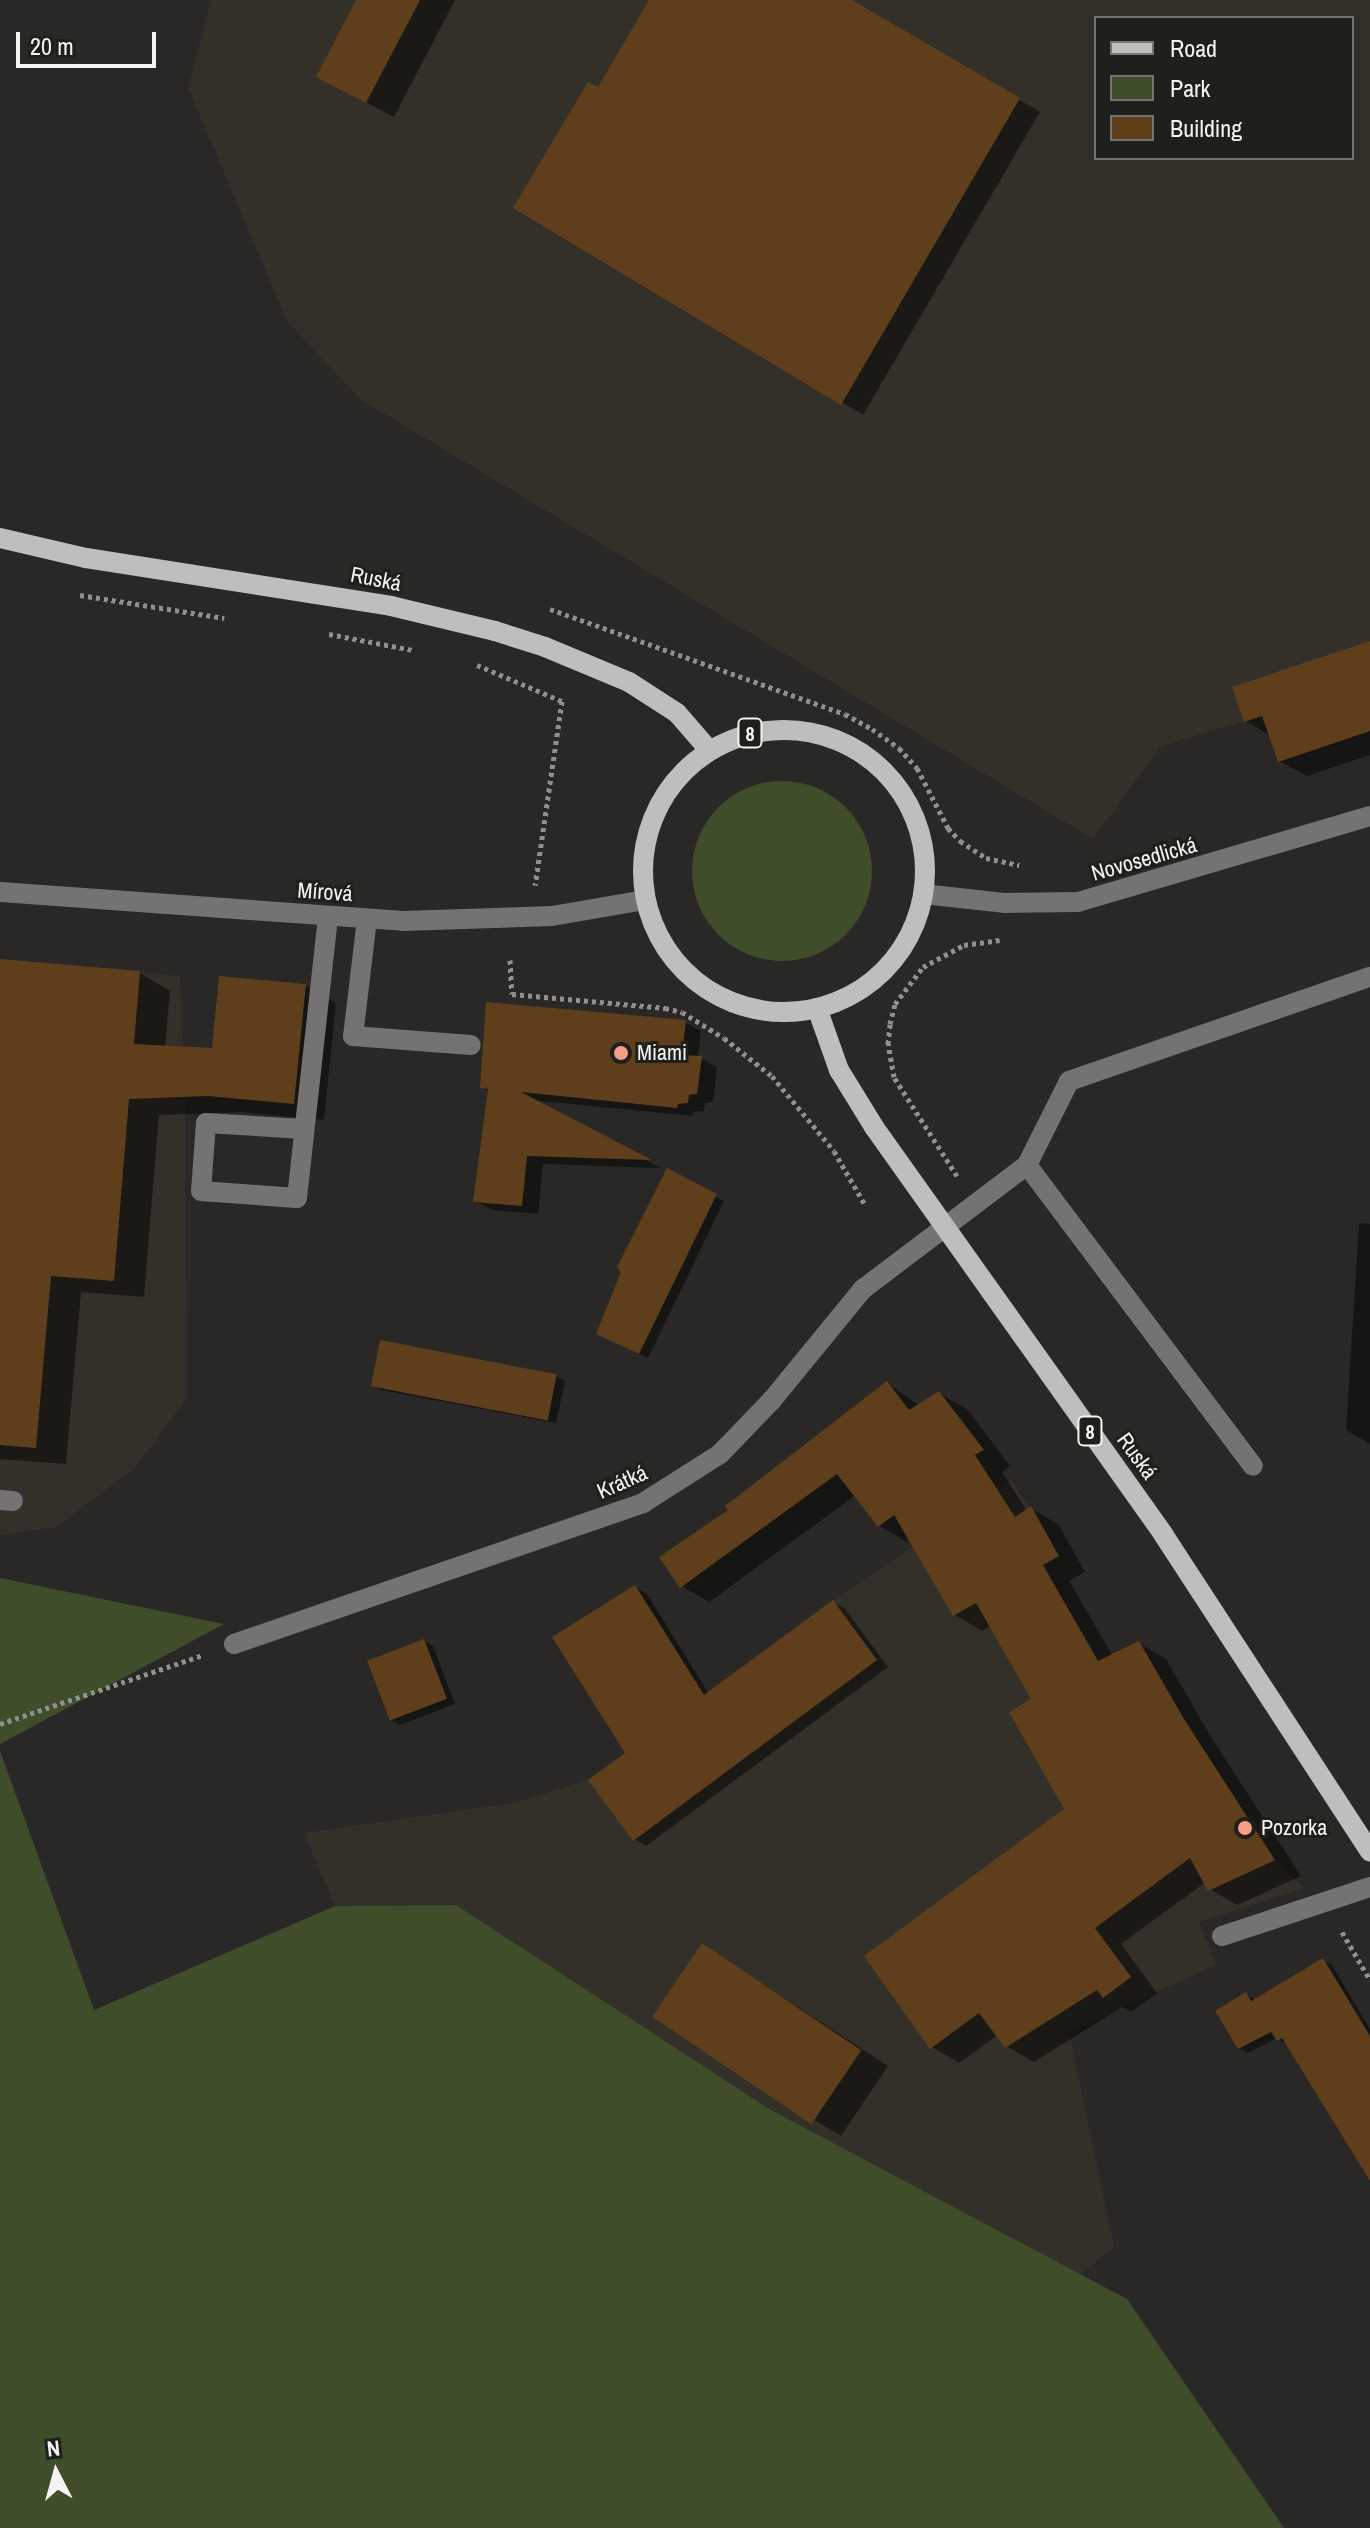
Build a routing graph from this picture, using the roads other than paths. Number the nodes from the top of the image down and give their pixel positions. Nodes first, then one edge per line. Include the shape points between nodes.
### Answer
1 (0, 538) edge
2 (709, 750) junction
3 (1370, 816) edge
4 (0, 892) edge
5 (923, 894) junction
6 (645, 900) junction
7 (328, 917) junction
8 (367, 919) junction
9 (1370, 977) edge
10 (817, 1008) junction
11 (471, 1045) dead end
12 (304, 1129) junction
13 (1027, 1165) junction
14 (944, 1227) junction
15 (1253, 1466) dead end
16 (234, 1644) road end
17 (1369, 1847) edge
18 (1370, 1887) edge
19 (1222, 1936) dead end

1 - 2 main road, Ruská / 8 via 86,558 391,606 495,631 629,682 677,713
2 - 5 main road, 8 via 751,733 798,730 842,742 880,768 908,804 923,848
2 - 6 main road, 8 via 673,782 658,809 646,839
3 - 5 street, Novosedlická via 1078,902 1004,903
4 - 7 street, Mírová
5 - 10 main road, 8 via 910,933 887,967 856,993
6 - 8 street, Mírová via 522,919
6 - 10 main road, 8 via 668,953 697,983 734,1003 775,1012
7 - 8 street, Mírová
7 - 12 street
8 - 11 street via 353,1036
9 - 13 street via 1069,1081
10 - 14 main road, Ruská / 8 via 839,1070
12 - 12 street via 297,1198 201,1191 206,1123
13 - 14 street, Krátká
13 - 15 street
14 - 16 street, Krátká via 863,1289 720,1454 643,1503
14 - 17 main road, Ruská / 8 via 1163,1534
18 - 19 street

